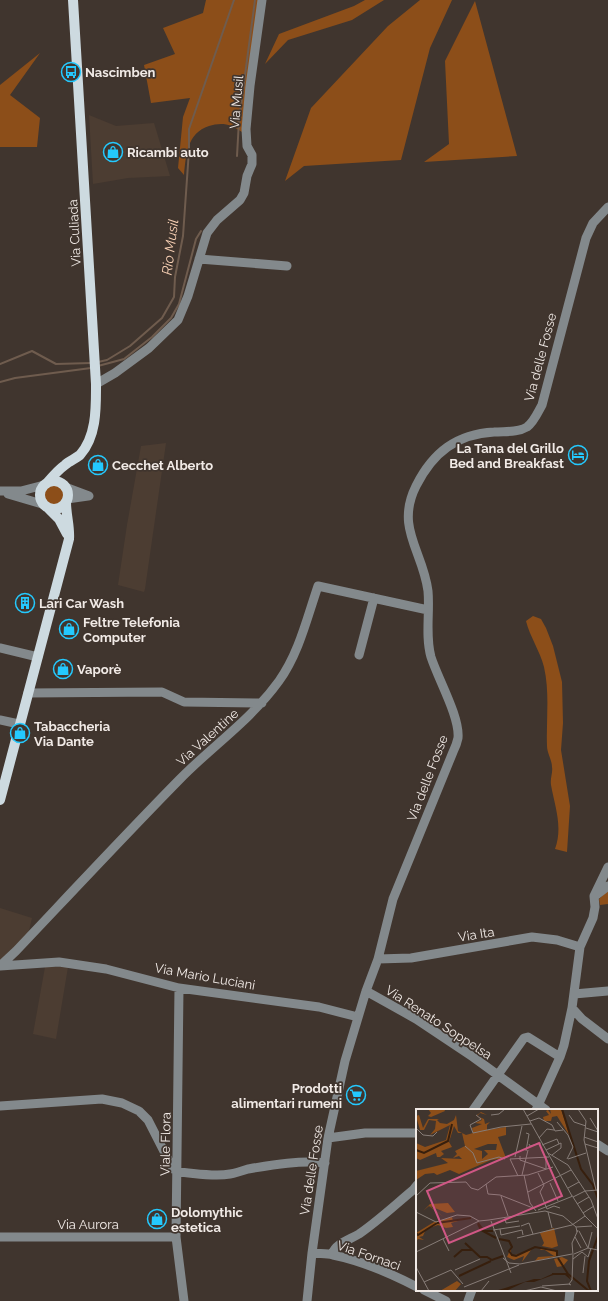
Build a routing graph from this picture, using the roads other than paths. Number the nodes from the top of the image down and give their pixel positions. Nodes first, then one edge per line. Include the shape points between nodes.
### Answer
1 (73, 0) edge
2 (262, 0) edge
3 (608, 207) edge
4 (199, 260) junction
5 (287, 266) dead end
6 (96, 380) junction
7 (75, 459) junction
8 (46, 484) junction
9 (64, 485) junction
10 (0, 491) edge
11 (67, 501) junction
12 (46, 506) junction
13 (69, 539) junction
14 (374, 598) junction
15 (428, 610) junction
16 (0, 648) edge
17 (360, 655) dead end
18 (38, 657) junction
19 (28, 693) junction
20 (262, 703) junction
21 (0, 720) edge
22 (19, 724) junction
23 (2, 786) edge
24 (0, 800) edge
25 (608, 867) edge
26 (608, 886) edge
27 (594, 896) junction
28 (578, 947) junction
29 (378, 959) junction
30 (0, 966) edge
31 (179, 988) junction
32 (366, 991) junction
33 (608, 991) edge
34 (574, 994) junction
35 (572, 1008) junction
36 (358, 1017) junction
37 (608, 1039) edge
38 (560, 1057) junction
39 (498, 1076) junction
40 (0, 1106) edge
41 (540, 1108) edge
42 (474, 1109) edge
43 (416, 1133) edge
44 (328, 1138) junction
45 (598, 1145) edge
46 (608, 1151) edge
47 (325, 1163) junction
48 (178, 1172) junction
49 (416, 1186) edge
50 (0, 1237) edge
51 (176, 1237) junction
52 (312, 1253) junction
53 (332, 1254) junction
54 (416, 1286) edge
55 (426, 1291) edge
56 (472, 1291) edge
57 (570, 1291) edge
58 (184, 1301) edge
59 (307, 1301) edge
60 (446, 1301) edge
61 (468, 1301) edge
62 (569, 1301) edge

1 - 6 main road, Via Culiada
2 - 4 street, Via Musil via 246,129 252,164 244,193 207,233
3 - 15 street, Via delle Fosse via 593,223 586,238 542,405 535,417 527,426 516,431 483,432 466,436 448,445 429,464 416,486 408,507 410,532 424,572 428,590
4 - 5 street
4 - 6 street, Via Musil via 178,320 149,348 115,373
6 - 7 main road, Via Culiada via 93,429 86,446
7 - 8 main road, Via Culiada via 60,469
7 - 9 main road, Via Culiada via 67,470
8 - 9 main road via 55,481
8 - 10 street via 21,491
8 - 12 main road via 40,492
9 - 11 main road via 68,494
9 - 11 street via 89,496
10 - 12 street
11 - 12 main road via 59,508
11 - 13 main road
12 - 13 main road via 59,519
13 - 18 main road
14 - 15 street, Via Valentine
14 - 17 street
14 - 20 street, Via Valentine via 318,586 290,662
15 - 29 street, Via delle Fosse via 431,657 457,723 458,738 393,899
16 - 18 street
18 - 19 main road
19 - 20 street via 162,692 184,702
19 - 22 main road
20 - 30 street, Via Valentine via 180,779
21 - 22 street
22 - 23 main road
23 - 24 main road
25 - 27 street
26 - 27 street
27 - 28 street via 593,918
28 - 29 street, Via Ita via 557,940 532,937 411,958
28 - 34 street
29 - 32 street, Via delle Fosse
30 - 31 street, Via Mario Luciani via 59,962 106,969
31 - 36 street, Via Mario Luciani via 319,1007
31 - 48 street, Viale Flora
32 - 36 street, Via delle Fosse
32 - 39 street, Via Renato Soppelsa via 416,1020
33 - 34 street
34 - 35 street
35 - 37 street
35 - 38 street
36 - 44 street, Via delle Fosse via 345,1060
38 - 39 street, Via Renato Soppelsa via 528,1037 524,1038
38 - 41 street
39 - 41 street, Via Renato Soppelsa
39 - 42 street, Via Renato Soppelsa
40 - 48 street via 102,1099 122,1103 139,1111 148,1120 173,1169
43 - 44 street via 365,1133
44 - 47 street, Via delle Fosse
45 - 46 street
47 - 48 street via 300,1162 218,1175
47 - 52 street, Via delle Fosse
48 - 51 street, Viale Flora
49 - 53 street via 358,1235 335,1247
50 - 51 street, Via Aurora
51 - 58 street, Viale Flora
52 - 53 street, Via Fornaci
52 - 59 street, Via delle Fosse
53 - 54 street, Via Fornaci via 360,1262
55 - 60 street
56 - 61 street
57 - 62 street

